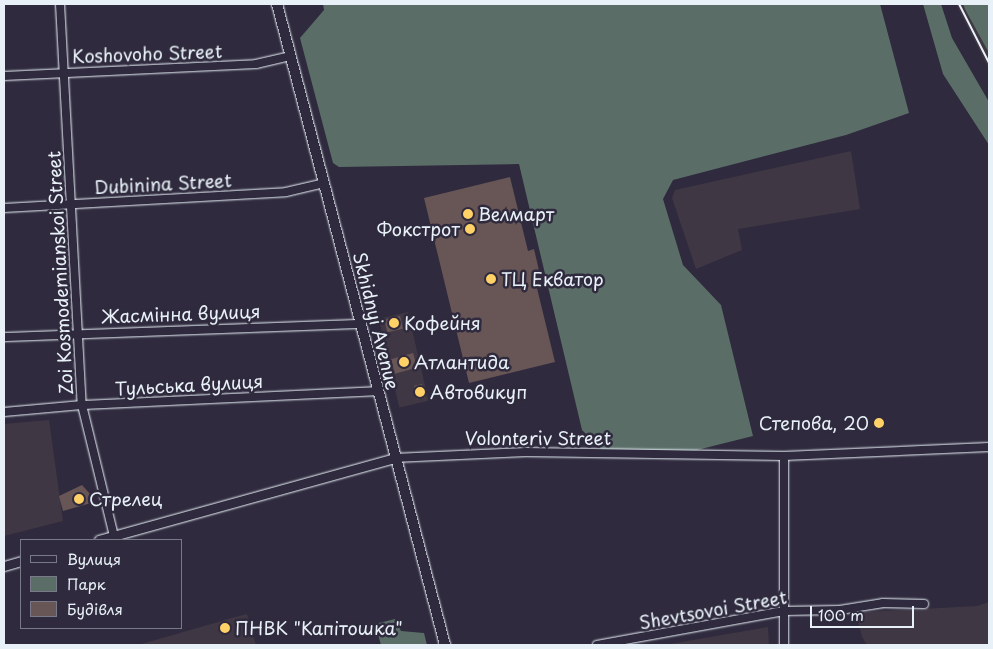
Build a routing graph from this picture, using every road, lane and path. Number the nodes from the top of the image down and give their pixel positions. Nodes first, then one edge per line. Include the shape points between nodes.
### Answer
1 (60, 4) edge
2 (278, 4) edge
3 (291, 56) junction
4 (64, 73) junction
5 (4, 76) edge
6 (324, 183) junction
7 (71, 205) junction
8 (4, 208) edge
9 (360, 324) junction
10 (78, 333) junction
11 (4, 337) edge
12 (377, 391) junction
13 (82, 405) junction
14 (4, 412) edge
15 (989, 447) edge
16 (784, 456) junction
17 (394, 458) junction
18 (114, 536) junction
19 (103, 539) edge
20 (20, 561) edge
21 (4, 566) edge
22 (924, 604) dead end
23 (784, 611) junction
24 (445, 645) edge
25 (597, 645) edge
26 (784, 645) edge

1 - 4 street, Zoi Kosmodemianskoi Street
2 - 3 main road, Skhidnyi Avenue
3 - 4 street, Koshovoho Street via 256,64
3 - 6 main road, Skhidnyi Avenue
4 - 5 street, Koshovoho Street
4 - 7 street, Zoi Kosmodemianskoi Street
6 - 7 street, Dubinina Street via 286,192
6 - 9 main road, Skhidnyi Avenue
7 - 8 street, Dubinina Street
7 - 10 street, Zoi Kosmodemianskoi Street
9 - 10 street, Жасмінна вулиця
9 - 12 main road, Skhidnyi Avenue
10 - 11 street, Жасмінна вулиця
10 - 13 street, Zoi Kosmodemianskoi Street
12 - 13 street, Тульська вулиця
12 - 17 main road, Skhidnyi Avenue
13 - 14 street, Тульська вулиця
13 - 18 street, Zoi Kosmodemianskoi Street
15 - 16 street, Volonteriv Street via 967,451
16 - 17 street, Volonteriv Street via 526,452
16 - 23 street
17 - 18 street, Volonteriv Street
17 - 24 main road, Skhidnyi Avenue
18 - 19 street, Volonteriv Street
20 - 21 street
22 - 23 street, Shevtsovoi Street via 883,603 840,610
23 - 25 street, Shevtsovoi Street
23 - 26 street

